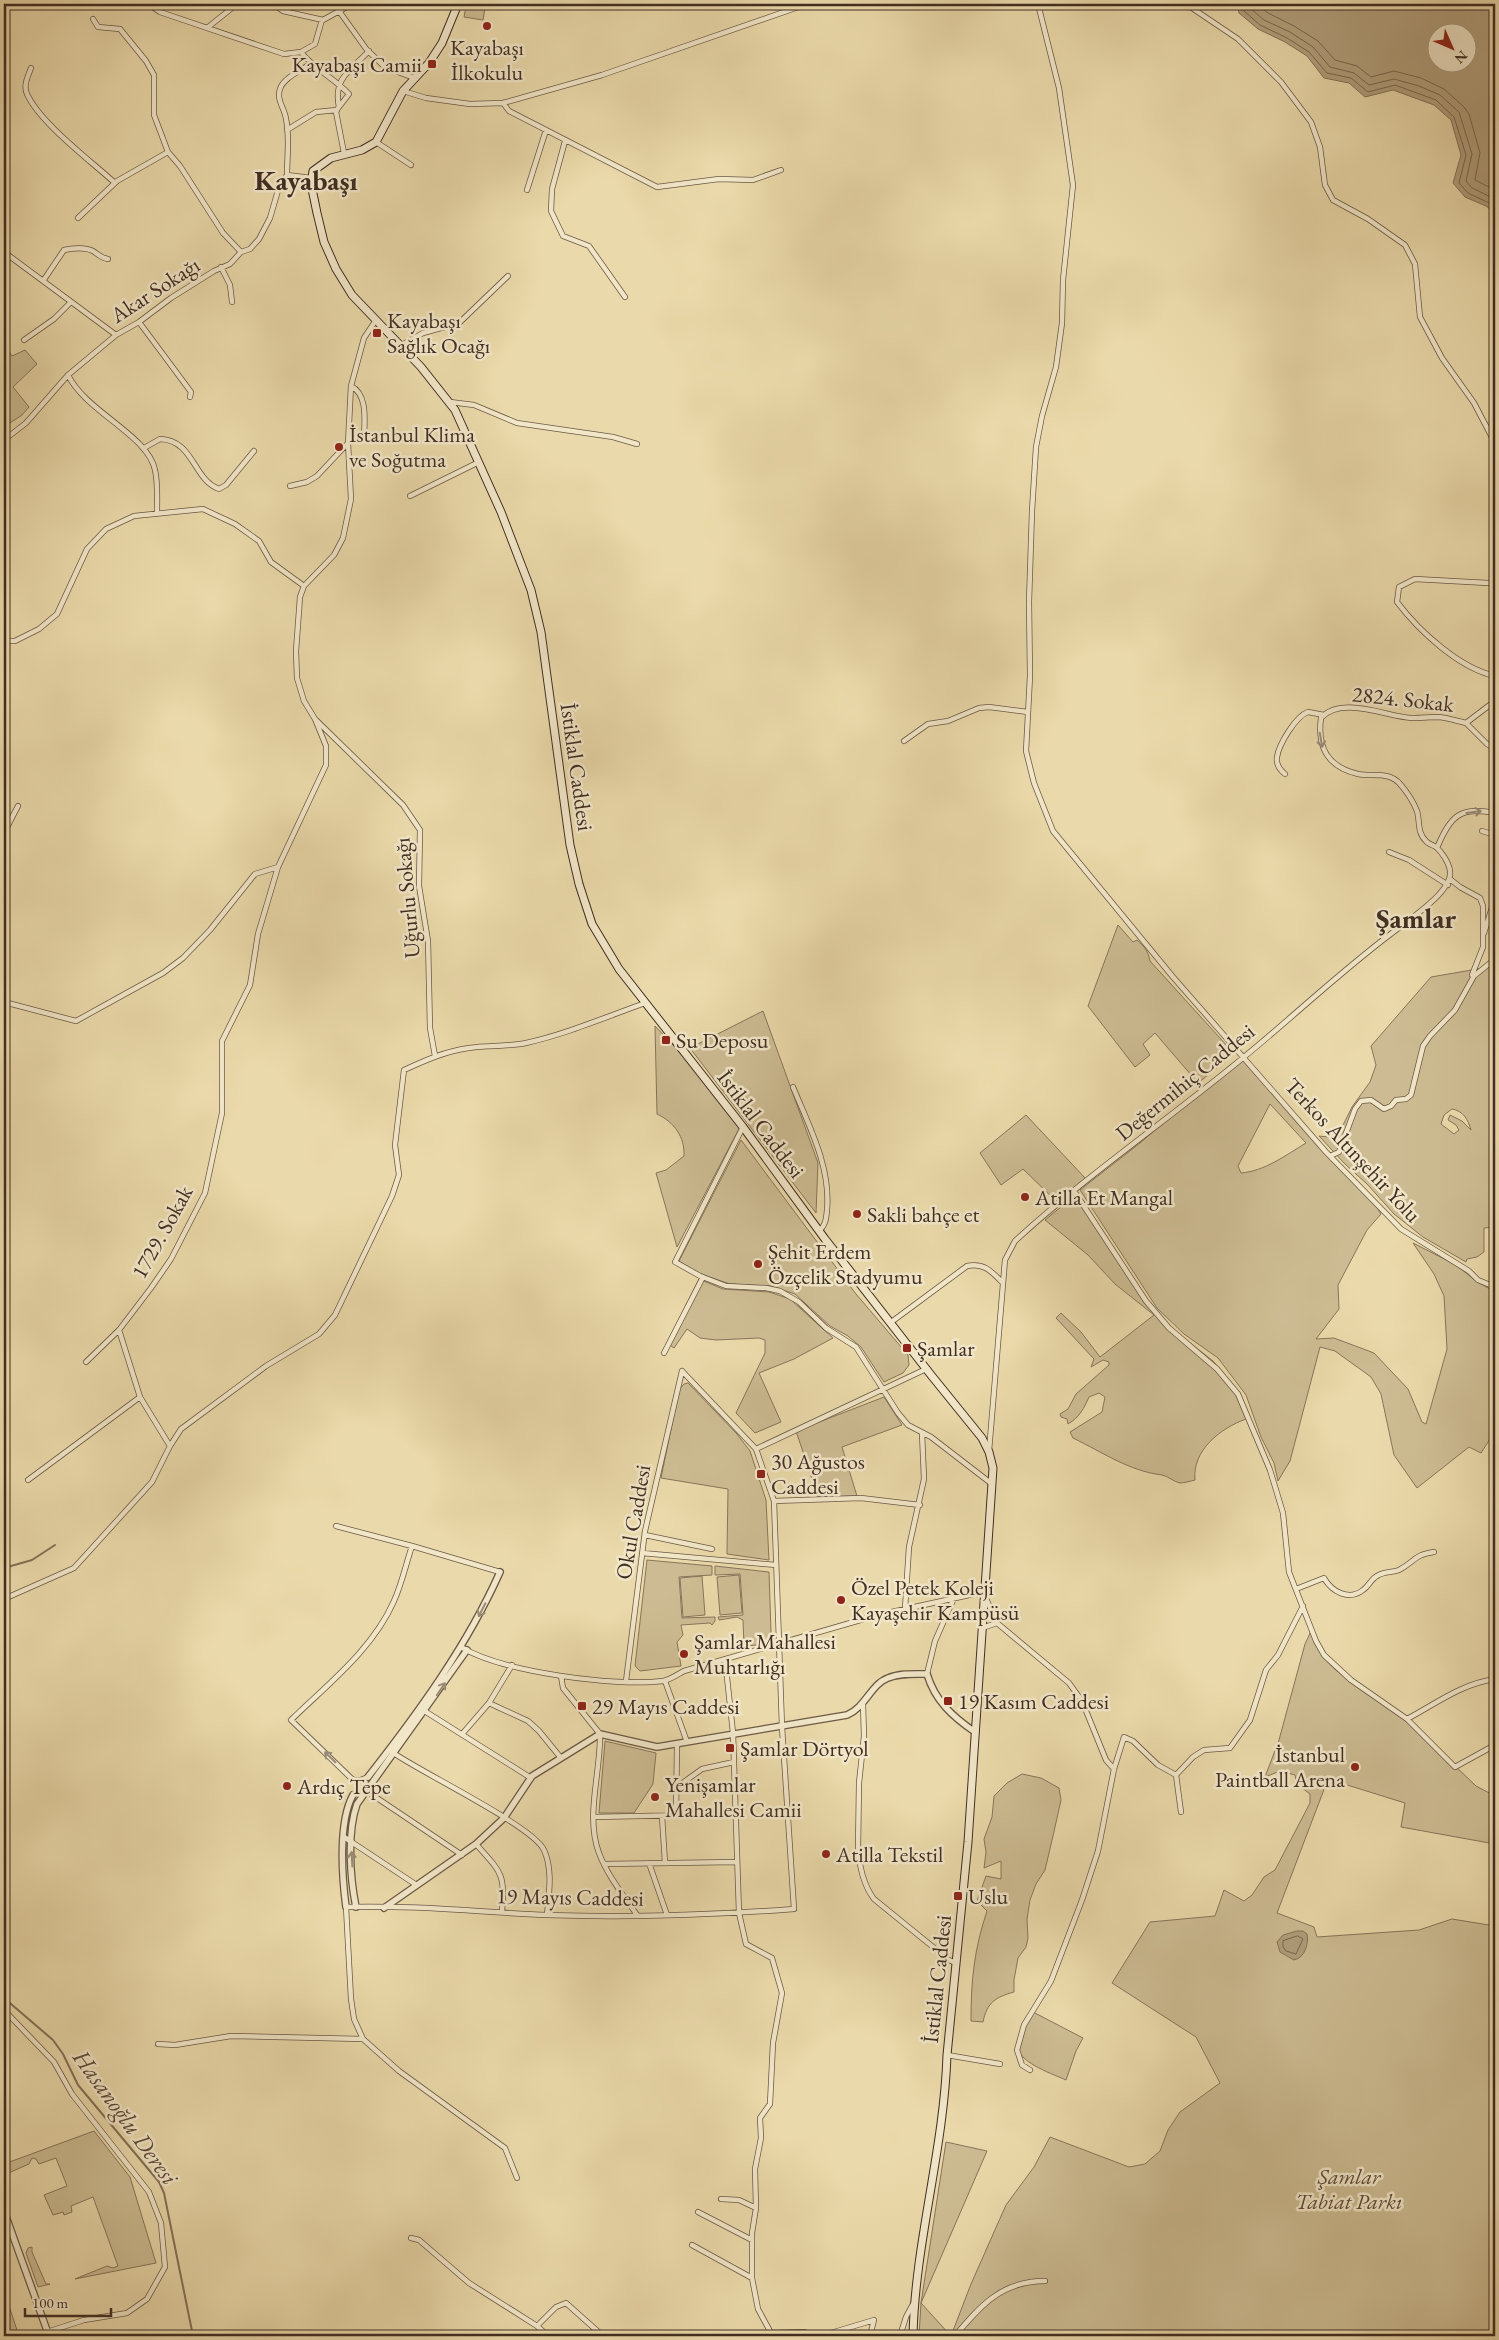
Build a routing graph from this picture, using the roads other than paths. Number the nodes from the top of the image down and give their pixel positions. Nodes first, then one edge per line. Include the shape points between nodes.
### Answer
1 (148, 4) edge
2 (237, 4) edge
3 (273, 4) edge
4 (352, 4) edge
5 (458, 4) edge
6 (807, 4) edge
7 (1038, 4) edge
8 (1186, 4) edge
9 (339, 11) junction
10 (93, 19) dead end
11 (322, 20) junction
12 (207, 28) junction
13 (369, 51) junction
14 (301, 52) junction
15 (310, 64) junction
16 (31, 68) dead end
17 (414, 78) junction
18 (338, 82) junction
19 (403, 91) junction
20 (503, 103) junction
21 (338, 108) junction
22 (288, 130) junction
23 (546, 130) junction
24 (565, 141) junction
25 (376, 142) junction
26 (168, 152) junction
27 (344, 153) junction
28 (412, 165) dead end
29 (781, 170) dead end
30 (287, 175) junction
31 (311, 178) junction
32 (115, 183) junction
33 (527, 190) dead end
34 (78, 218) dead end
35 (4, 252) edge
36 (241, 252) junction
37 (108, 259) dead end
38 (222, 267) junction
39 (508, 276) dead end
40 (44, 281) junction
41 (625, 297) dead end
42 (71, 302) junction
43 (232, 302) dead end
44 (376, 320) junction
45 (139, 322) junction
46 (116, 334) junction
47 (24, 340) dead end
48 (400, 346) junction
49 (68, 375) junction
50 (351, 386) junction
51 (190, 397) dead end
52 (450, 402) junction
53 (4, 440) edge
54 (364, 440) dead end
55 (348, 443) junction
56 (1495, 443) edge
57 (637, 444) dead end
58 (144, 448) junction
59 (254, 451) dead end
60 (479, 462) junction
61 (290, 486) dead end
62 (410, 496) dead end
63 (158, 512) junction
64 (1495, 582) edge
65 (304, 586) junction
66 (4, 641) edge
67 (1495, 676) edge
68 (1495, 701) edge
69 (1028, 712) junction
70 (1324, 715) junction
71 (315, 719) junction
72 (1466, 723) junction
73 (904, 741) dead end
74 (1495, 749) edge
75 (1285, 774) dead end
76 (18, 806) dead end
77 (1495, 813) edge
78 (1482, 831) dead end
79 (4, 833) edge
80 (1495, 835) edge
81 (1437, 848) junction
82 (1388, 852) dead end
83 (278, 867) junction
84 (1450, 879) junction
85 (1448, 885) junction
86 (1495, 898) edge
87 (1484, 934) junction
88 (1495, 958) edge
89 (1472, 978) junction
90 (4, 1002) edge
91 (645, 1003) junction
92 (435, 1056) junction
93 (1244, 1057) junction
94 (793, 1087) dead end
95 (743, 1127) junction
96 (1330, 1156) junction
97 (1074, 1192) junction
98 (819, 1231) junction
99 (703, 1277) junction
100 (1003, 1283) junction
101 (1495, 1287) edge
102 (890, 1323) junction
103 (119, 1330) junction
104 (664, 1353) dead end
105 (86, 1362) dead end
106 (926, 1369) junction
107 (882, 1388) junction
108 (140, 1397) junction
109 (922, 1433) junction
110 (170, 1446) junction
111 (756, 1449) junction
112 (989, 1452) junction
113 (28, 1480) dead end
114 (992, 1484) junction
115 (774, 1501) junction
116 (920, 1505) junction
117 (336, 1526) dead end
118 (645, 1535) junction
119 (412, 1546) junction
120 (712, 1548) dead end
121 (1434, 1552) dead end
122 (642, 1553) junction
123 (776, 1565) junction
124 (500, 1572) joint
125 (1296, 1589) junction
126 (984, 1592) junction
127 (4, 1598) edge
128 (954, 1598) junction
129 (1302, 1606) junction
130 (905, 1609) junction
131 (997, 1624) junction
132 (982, 1628) junction
133 (779, 1643) junction
134 (464, 1649) junction
135 (725, 1659) junction
136 (512, 1665) junction
137 (927, 1674) junction
138 (561, 1676) junction
139 (1495, 1678) edge
140 (626, 1681) junction
141 (665, 1681) junction
142 (489, 1703) junction
143 (863, 1704) junction
144 (423, 1709) junction
145 (1407, 1719) junction
146 (782, 1727) junction
147 (975, 1732) junction
148 (463, 1734) junction
149 (600, 1734) junction
150 (733, 1734) junction
151 (687, 1742) junction
152 (677, 1744) junction
153 (1495, 1745) edge
154 (391, 1752) junction
155 (561, 1758) junction
156 (734, 1762) junction
157 (1114, 1769) junction
158 (1176, 1775) junction
159 (368, 1777) joint
160 (530, 1778) junction
161 (677, 1788) junction
162 (365, 1790) junction
163 (353, 1795) dead end
164 (1180, 1812) dead end
165 (736, 1814) junction
166 (676, 1815) junction
167 (662, 1816) junction
168 (594, 1817) junction
169 (504, 1818) junction
170 (344, 1837) junction
171 (351, 1840) junction
172 (476, 1844) junction
173 (462, 1855) junction
174 (737, 1862) junction
175 (649, 1863) junction
176 (664, 1863) junction
177 (604, 1864) junction
178 (415, 1884) junction
179 (356, 1907) junction
180 (346, 1908) junction
181 (384, 1908) junction
182 (502, 1911) junction
183 (739, 1913) junction
184 (547, 1914) junction
185 (637, 1915) junction
186 (667, 1915) junction
187 (956, 1963) junction
188 (4, 2010) edge
189 (364, 2039) junction
190 (158, 2044) dead end
191 (947, 2055) junction
192 (1000, 2064) dead end
193 (1030, 2070) dead end
194 (518, 2178) dead end
195 (721, 2199) dead end
196 (756, 2208) junction
197 (4, 2211) edge
198 (698, 2212) dead end
199 (411, 2238) dead end
200 (752, 2240) junction
201 (692, 2245) dead end
202 (752, 2278) junction
203 (1045, 2281) dead end
204 (914, 2303) junction
205 (537, 2326) junction
206 (48, 2334) edge
207 (548, 2336) edge
208 (603, 2336) edge
209 (812, 2336) edge
210 (821, 2336) edge
211 (870, 2336) edge
212 (900, 2336) edge
213 (913, 2336) edge
214 (955, 2336) edge

1 - 12 street via 160,12
2 - 12 street
3 - 11 street via 283,11
4 - 9 street
5 - 17 main road via 442,43
6 - 20 street via 602,75
7 - 69 street, Terkos Altınşehir Yolu via 1060,88 1073,185 1056,367 1036,447 1029,593
8 - 56 street via 1238,39 1287,90 1311,122 1320,147 1325,186 1334,200 1405,245 1415,264 1420,317
9 - 11 street
9 - 13 street
10 - 26 street via 98,27 120,29 154,75 154,115
11 - 14 street via 315,44
12 - 14 street via 284,54
13 - 17 street via 384,67
13 - 18 street
14 - 15 street
15 - 18 street
15 - 22 street via 280,88 279,100
16 - 32 street via 26,93 36,108
17 - 19 main road
18 - 21 street
18 - 21 street via 349,94
19 - 20 street via 470,104
19 - 25 main road
20 - 23 street via 509,111
21 - 22 street via 316,112
21 - 27 street via 336,112
22 - 30 street
23 - 24 street
23 - 33 street
24 - 29 street via 657,187 719,179 753,180
24 - 41 street via 552,189 551,211 563,236 589,246
25 - 27 main road via 362,150
25 - 28 street
26 - 32 street
26 - 36 street via 223,233
27 - 31 main road via 318,166
30 - 31 street
30 - 36 street, Akar Sokağı via 279,187 270,218 259,239 250,249
31 - 44 main road, İstiklal Caddesi via 324,242 336,269 352,295
32 - 34 street
35 - 40 street
36 - 38 street, Akar Sokağı via 230,264
37 - 40 street via 85,249 64,250
38 - 43 street via 230,285
38 - 45 street, Akar Sokağı
39 - 48 street via 459,323 423,333
40 - 42 street
42 - 46 street
42 - 47 street via 54,319
44 - 48 main road, İstiklal Caddesi
44 - 50 street via 364,338
45 - 46 street, Akar Sokağı
45 - 51 street via 191,392
46 - 49 street, Akar Sokağı
48 - 52 main road, İstiklal Caddesi
49 - 53 street, Akar Sokağı via 26,423
49 - 58 street via 74,388 90,404
50 - 54 street via 358,391 363,403
50 - 55 street
52 - 57 street via 474,405 517,423 613,437
52 - 60 main road, İstiklal Caddesi
55 - 61 street via 317,476
55 - 65 street via 351,499 343,538 334,555
58 - 59 street via 160,439 181,446 208,482 220,489
58 - 63 street via 155,469
60 - 62 street
60 - 91 main road, İstiklal Caddesi via 531,590 541,632 569,836 579,884 592,924
63 - 65 street via 203,509 235,524 259,541 271,562
63 - 66 street via 134,516 106,528 87,549 57,614 39,630 15,641
64 - 67 street via 1415,579 1399,588 1396,602 1411,621 1442,648
65 - 71 street, 1729. Sokak via 299,605 296,664 300,688
68 - 72 street, 2824. Sokak
69 - 73 street via 979,708 948,721 928,724
69 - 93 street, Terkos Altınşehir Yolu via 1026,751 1034,783 1053,831 1173,977
70 - 72 street, 2824. Sokak via 1336,709 1378,710 1410,718 1441,717
70 - 75 street via 1308,712 1295,721 1277,755 1278,766
70 -> 81 street, 2824. Sokak via 1319,732 1322,749 1332,762 1358,774 1384,775 1398,781 1410,796 1419,830 1426,841
71 - 83 street, 1729. Sokak via 326,746 326,765
71 - 92 street, Uğurlu Sokağı via 403,805 420,830 419,886 428,941 430,1028
72 - 74 street
76 - 79 street
81 -> 77 street via 1444,831 1456,816 1476,809
78 - 80 street
81 - 84 street via 1448,865
82 - 85 street via 1409,860
83 - 90 street via 256,874 183,958 163,973 76,1021
83 - 103 street, 1729. Sokak via 258,934 250,985 222,1041 222,1113 204,1193 170,1259
84 - 85 street, Değermihiç Caddesi
84 - 87 street via 1480,898
85 - 93 street, Değermihiç Caddesi
86 - 87 street
87 - 89 street
88 - 89 street
89 - 96 street via 1455,1010 1423,1046 1411,1095 1384,1109 1371,1100 1361,1101 1355,1108 1339,1152
91 - 92 street via 527,1043 470,1048
91 - 95 main road, İstiklal Caddesi
92 - 110 street via 404,1070 395,1145 399,1175 335,1315 319,1334 266,1366 196,1416 181,1429
93 - 96 street, Terkos Altınşehir Yolu
93 - 97 street, Değermihiç Caddesi
94 - 98 street via 827,1180 826,1222
95 - 98 main road, İstiklal Caddesi
95 - 99 street via 675,1262
96 - 101 street, Terkos Altınşehir Yolu via 1401,1229 1470,1271 1478,1280
97 - 100 street, Değermihiç Caddesi via 1015,1240 1005,1260
97 - 125 street via 1146,1301 1169,1328 1217,1369 1238,1394 1270,1470 1283,1513 1289,1572
98 - 102 main road, İstiklal Caddesi
99 - 104 street
99 - 107 street via 726,1286 766,1288 790,1296 826,1328 856,1347
100 - 102 street via 987,1268 967,1266
100 - 112 street, Değermihiç Caddesi
102 - 106 main road, İstiklal Caddesi
103 - 105 street, 1729. Sokak
103 - 108 street
106 - 107 street
106 - 112 main road, İstiklal Caddesi via 982,1438
107 - 109 street via 903,1420
107 - 111 street
108 - 110 street
108 - 113 street
109 - 114 street
109 - 116 street via 924,1479
110 - 127 street via 152,1482 74,1568
111 - 115 street
111 - 118 street, Okul Caddesi via 682,1371
112 - 114 main road, İstiklal Caddesi
114 - 126 main road, İstiklal Caddesi
115 - 116 street via 861,1498
115 - 123 street
116 - 130 street via 909,1547
117 - 119 street
118 - 120 street
118 - 122 street, Okul Caddesi
119 - 124 street
159 -> 119 street via 360,1781 352,1779 291,1720 372,1637 395,1600
121 - 125 street via 1417,1556 1398,1570 1374,1577 1356,1594 1342,1594 1328,1586 1324,1578
122 - 123 street
122 - 140 street, Okul Caddesi
123 - 133 street
124 -> 134 street
125 - 129 street
126 - 128 street
126 - 131 street
126 - 132 main road, İstiklal Caddesi
128 - 130 street
128 - 137 street via 935,1641
129 - 145 street via 1324,1655 1351,1680
129 - 158 street via 1278,1655 1266,1670 1250,1720 1236,1741 1225,1750 1204,1750
130 - 133 street
131 - 132 street
131 - 157 street via 1068,1683 1082,1701 1106,1760
132 - 147 main road, İstiklal Caddesi
133 - 135 street
133 - 146 street
134 - 136 street
134 - 144 street
135 - 141 street via 684,1671
135 - 150 street
136 - 138 street
136 - 142 street
137 - 143 street via 888,1678 877,1685
137 - 147 street via 943,1706
138 - 140 street
138 - 149 street via 563,1688
139 - 145 street via 1451,1692
140 - 141 street
141 - 151 street
142 - 148 street
142 - 155 street via 528,1721
143 - 146 street via 847,1715
143 - 187 street via 858,1860 868,1892
144 - 148 street
144 - 154 street
145 - 153 street via 1456,1767
146 - 150 street
146 - 183 street, 19 Mayıs Caddesi via 794,1909
147 - 187 main road, İstiklal Caddesi
148 - 160 street
149 - 152 street via 650,1747
149 - 155 street
149 - 168 street
150 - 151 street
150 - 156 street
151 - 152 street
152 - 161 street
154 - 159 street
154 - 162 street
154 - 169 street
155 - 160 street
156 - 161 street via 702,1769
156 - 165 street
157 - 158 street via 1124,1737 1158,1765
157 - 193 street via 1098,1851 1082,1900 1051,1981 1024,2026 1017,2050 1022,2065
158 - 164 street
160 - 169 street
161 - 166 street
162 - 171 street via 354,1812
162 - 173 street
163 - 170 street via 344,1818
165 - 166 street
165 - 174 street
166 - 167 street
167 - 168 street
167 - 176 street
168 - 177 street via 598,1851
169 - 172 street
169 - 184 street via 543,1847 549,1870
170 - 171 street
170 - 180 street
171 - 178 street
179 -> 171 street
172 - 173 street
172 - 182 street via 503,1879
173 - 178 street
174 - 176 street
174 - 183 street
175 - 176 street
175 - 177 street
175 - 186 street
177 - 185 street
178 - 181 street
179 - 180 street, 19 Mayıs Caddesi
179 - 181 street, 19 Mayıs Caddesi
180 - 189 street via 351,1999 354,2019
181 - 182 street, 19 Mayıs Caddesi
182 - 184 street, 19 Mayıs Caddesi
183 - 186 street, 19 Mayıs Caddesi
183 - 196 street via 746,1944 772,1958 782,1993 773,2044 770,2104 760,2118 761,2138 755,2169
184 - 185 street, 19 Mayıs Caddesi
185 - 186 street, 19 Mayıs Caddesi
187 - 191 main road, İstiklal Caddesi
188 - 206 street via 54,2062 72,2094 150,2192 161,2223 165,2267 147,2299 127,2314 84,2320
189 - 190 street via 231,2036 175,2045
189 - 194 street via 399,2071 505,2148
191 - 192 street
191 - 204 main road, İstiklal Caddesi via 936,2169
195 - 196 street via 740,2200
196 - 200 street
197 - 206 street
198 - 200 street
199 - 205 street via 419,2240 469,2283
200 - 202 street
201 - 202 street
202 - 209 street via 758,2309 771,2333 805,2332
203 - 214 street via 1012,2286 994,2296
204 - 212 street
204 - 213 main road, İstiklal Caddesi
205 - 207 street
205 - 208 street via 556,2307 566,2303
210 - 211 street via 874,2320

